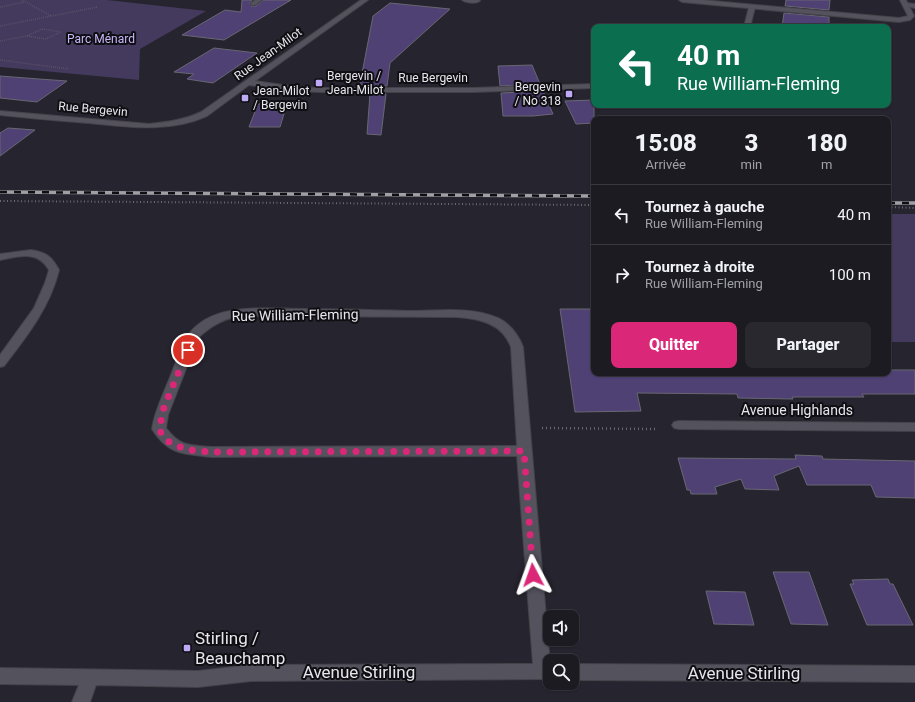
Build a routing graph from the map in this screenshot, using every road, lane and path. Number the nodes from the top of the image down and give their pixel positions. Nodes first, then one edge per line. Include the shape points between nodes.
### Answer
1 (22, 0) edge
2 (259, 0) edge
3 (364, 0) edge
4 (465, 0) edge
5 (682, 0) edge
6 (477, 1) dead end
7 (26, 2) junction
8 (904, 3) edge
9 (253, 4) dead end
10 (915, 6) edge
11 (0, 7) edge
12 (98, 7) dead end
13 (752, 7) junction
14 (52, 16) junction
15 (748, 24) edge
16 (0, 26) edge
17 (27, 36) junction
18 (1, 37) edge
19 (5, 40) junction
20 (0, 41) edge
21 (0, 60) edge
22 (69, 69) dead end
23 (249, 83) junction
24 (591, 86) edge
25 (0, 113) edge
26 (183, 122) joint
27 (0, 201) edge
28 (591, 205) edge
29 (891, 207) edge
30 (915, 208) edge
31 (0, 257) edge
32 (0, 363) edge
33 (679, 425) dead end
34 (915, 427) edge
35 (536, 428) dead end
36 (657, 429) dead end
37 (524, 451) junction
38 (544, 654) edge
39 (543, 672) edge
40 (579, 672) edge
41 (915, 674) edge
42 (0, 676) edge
43 (90, 678) junction
44 (81, 702) edge

1 - 7 path
2 - 9 street
3 - 23 street, Rue Jean-Milot
4 - 6 street
5 - 13 street
7 - 11 path
7 - 14 path
8 - 10 street
8 - 13 street via 911,16 904,20
12 - 14 path
13 - 15 street
14 - 16 path
17 - 17 path via 46,39 61,32 42,29
17 - 19 path
18 - 19 path
19 - 20 path
21 - 22 path
23 - 24 street, Rue Bergevin via 321,90 473,90
23 - 26 street, Rue Jean-Milot via 204,114
25 - 26 street, Rue Bergevin via 149,126
27 - 28 path
29 - 30 path
31 - 32 street via 32,253 47,259 54,270 51,286 43,304
33 - 34 street, Avenue Highlands
35 - 36 path
37 - 37 street, Rue William-Fleming via 212,452 188,450 170,443 159,430 165,405 193,337 217,318 237,313 261,312 468,315 496,321 507,328 514,337 517,347
37 - 38 street, Rue William-Fleming
39 - 43 street, Avenue Stirling via 252,672 198,679
40 - 41 street, Avenue Stirling
42 - 43 street, Avenue Stirling
43 - 44 street

